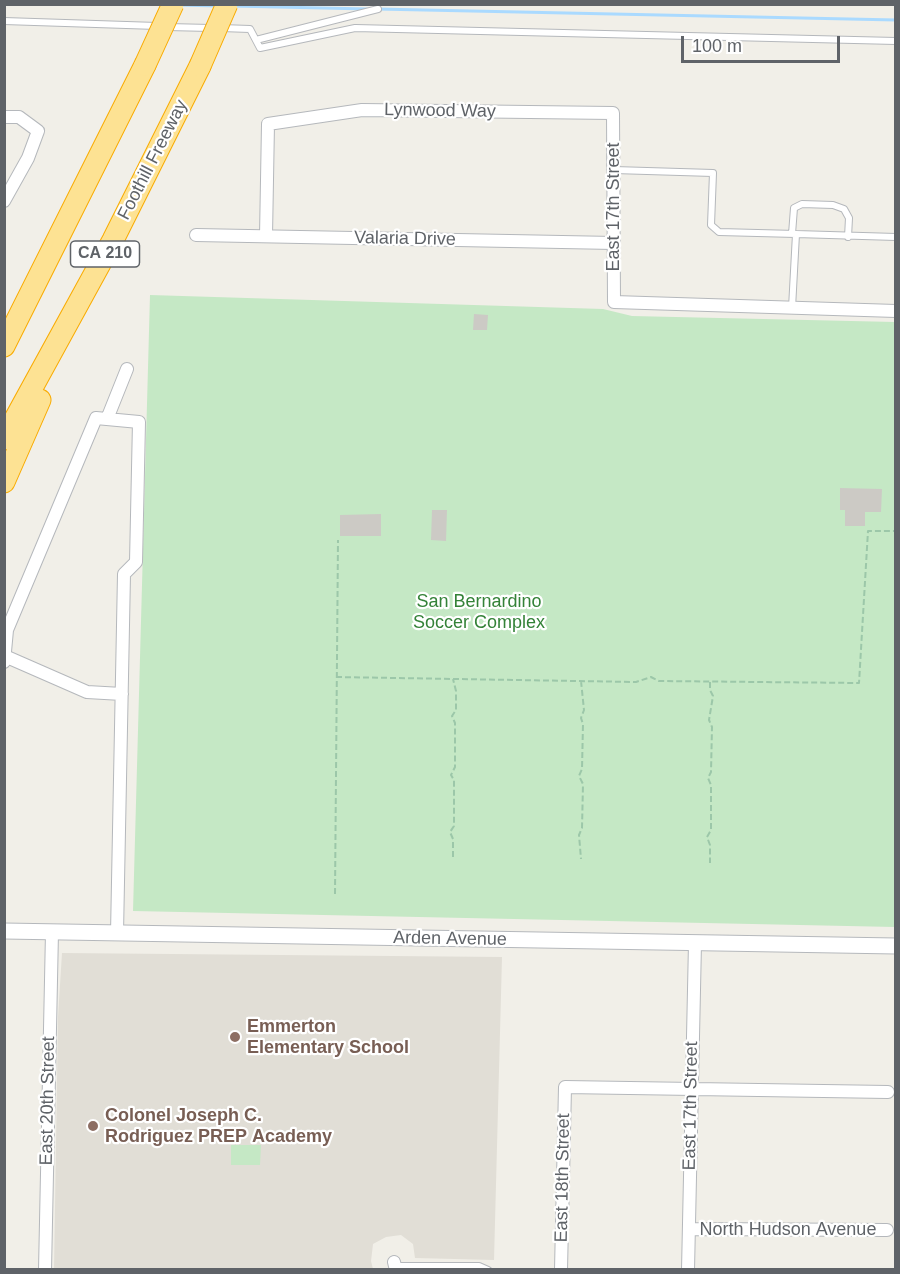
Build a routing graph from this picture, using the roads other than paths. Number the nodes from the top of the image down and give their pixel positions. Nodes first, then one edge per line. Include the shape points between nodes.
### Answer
1 (172, 4) edge
2 (227, 4) edge
3 (378, 9) dead end
4 (4, 21) edge
5 (256, 40) junction
6 (896, 40) edge
7 (613, 113) joint
8 (4, 117) edge
9 (614, 170) junction
10 (4, 201) edge
11 (794, 234) junction
12 (195, 235) dead end
13 (267, 236) junction
14 (848, 237) junction
15 (896, 237) edge
16 (113, 240) junction
17 (614, 243) junction
18 (34, 291) junction
19 (792, 308) junction
20 (896, 311) edge
21 (4, 323) edge
22 (4, 346) edge
23 (127, 369) dead end
24 (107, 419) junction
25 (4, 439) edge
26 (4, 482) edge
27 (6, 659) edge
28 (122, 694) junction
29 (4, 931) edge
30 (52, 932) junction
31 (117, 933) junction
32 (695, 943) junction
33 (896, 946) edge
34 (691, 1089) junction
35 (888, 1092) dead end
36 (689, 1230) junction
37 (887, 1230) dead end
38 (395, 1266) edge
39 (45, 1269) edge
40 (56, 1269) edge
41 (488, 1269) edge
42 (561, 1269) edge
43 (688, 1269) edge

1 - 18 highway, CA 210, bridge
2 - 16 highway, Foothill Freeway / CA 210, bridge
3 - 5 lane
4 - 5 lane via 250,29
5 - 6 lane via 260,48 355,28
7 - 9 street, East 17th Street
7 - 13 street, Lynwood Way via 362,110 268,124
8 - 10 street via 19,117 38,131
9 - 11 lane via 712,173 711,225 720,232
9 - 17 street, East 17th Street
11 - 14 lane
11 - 14 lane via 794,208 802,204 833,205 844,209 849,218
11 - 19 lane
12 - 13 street, Valaria Drive
13 - 17 street, Valaria Drive
14 - 15 lane
16 - 25 highway, Foothill Freeway / CA 210
16 - 26 highway
17 - 19 street, East 17th Street via 614,302
18 - 21 highway
18 - 22 highway, CA 210
19 - 20 street
23 - 24 street
24 - 27 street via 96,418 7,630
24 - 28 street via 139,422 136,562 124,574
27 - 28 street via 87,692
28 - 31 street
29 - 30 street, Arden Avenue
30 - 31 street, Arden Avenue
30 - 39 street, East 20th Street
31 - 32 street, Arden Avenue
32 - 33 street, Arden Avenue
32 - 34 street, East 17th Street
34 - 35 street
34 - 36 street, East 17th Street
34 - 42 street, East 18th Street via 565,1087
36 - 37 street, North Hudson Avenue
36 - 43 street, East 17th Street
38 - 41 lane
39 - 40 lane

